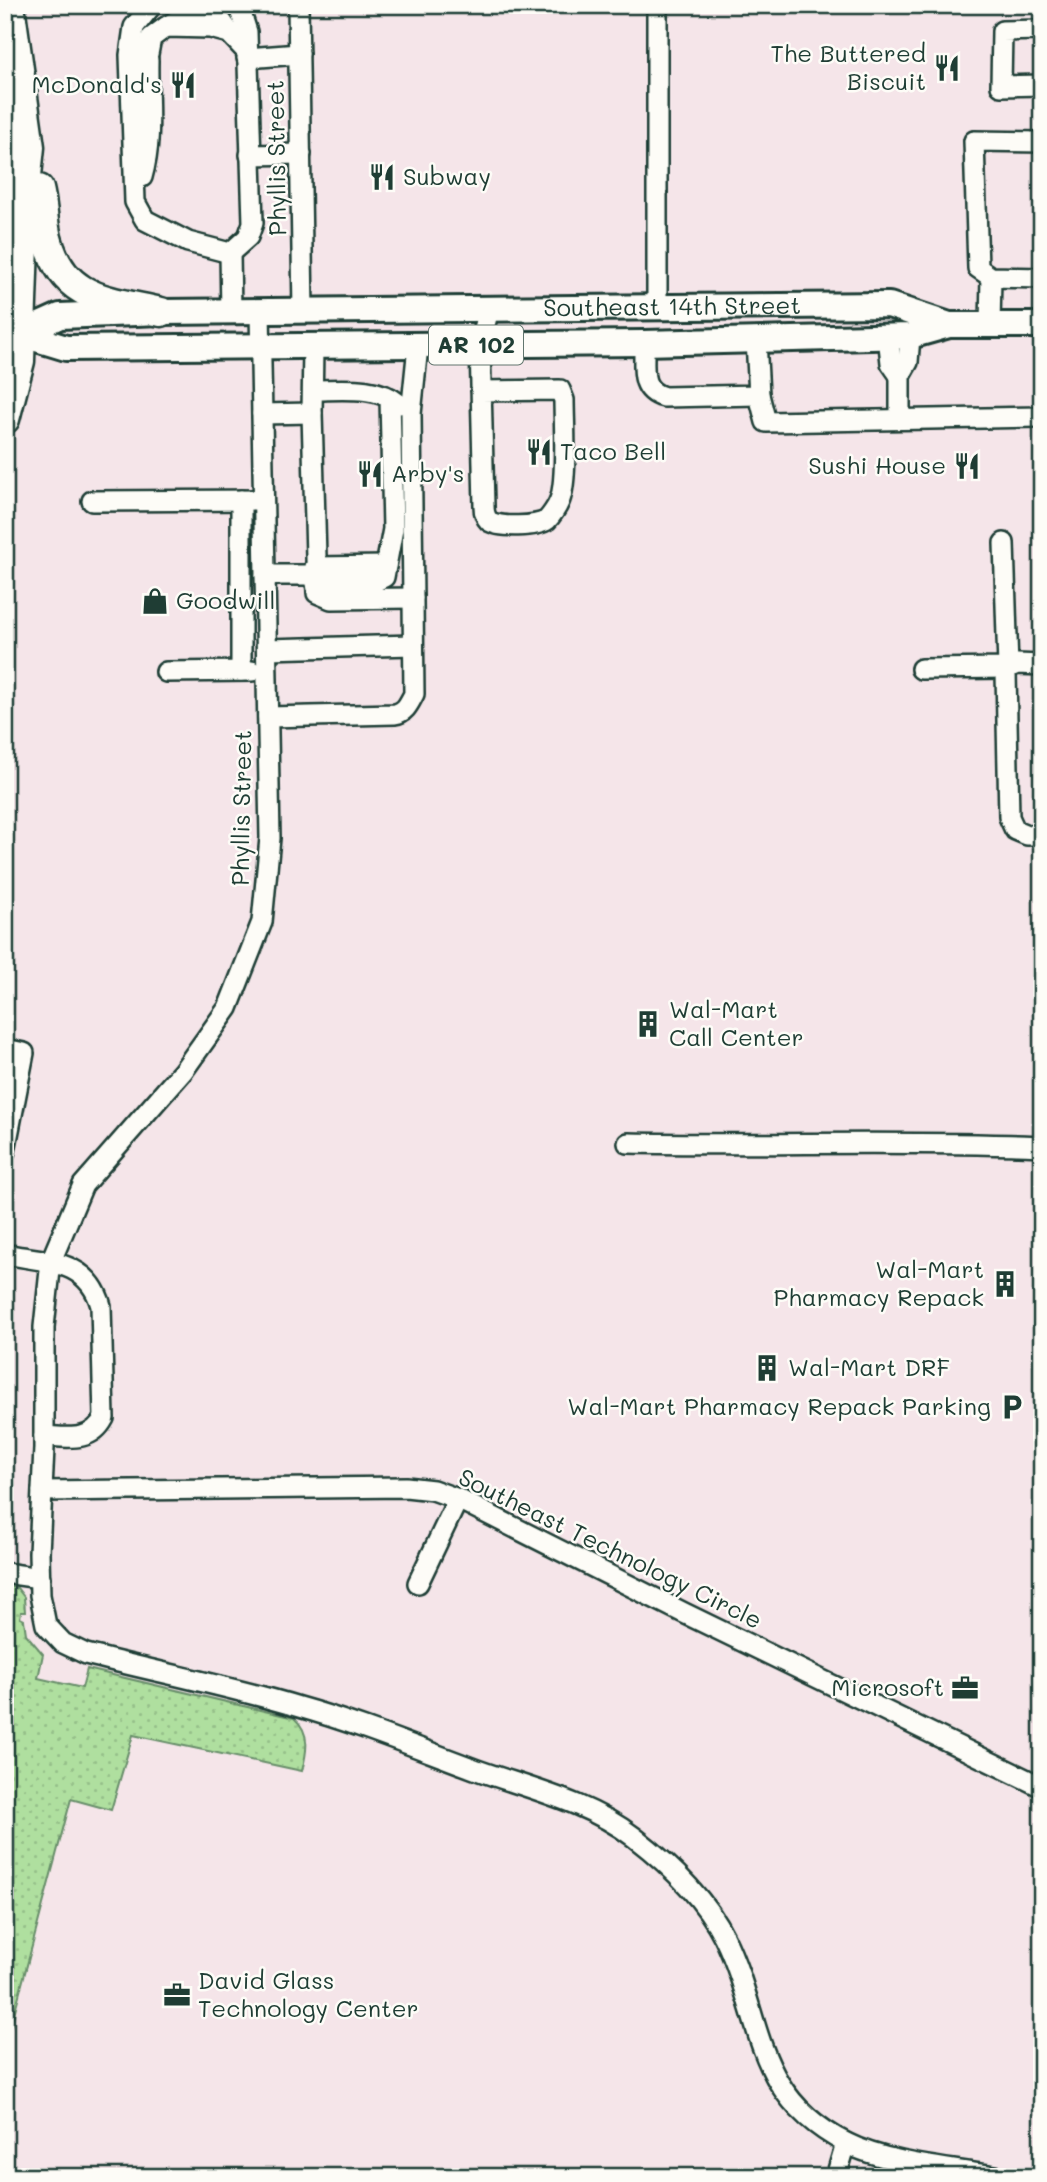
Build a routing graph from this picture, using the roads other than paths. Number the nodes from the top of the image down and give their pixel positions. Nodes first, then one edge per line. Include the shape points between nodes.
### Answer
1 (10, 5) edge
2 (152, 5) edge
3 (234, 5) edge
4 (298, 5) edge
5 (657, 5) edge
6 (1042, 30) edge
7 (299, 54) junction
8 (247, 55) junction
9 (1042, 85) edge
10 (1042, 142) edge
11 (30, 147) junction
12 (301, 154) junction
13 (250, 155) junction
14 (135, 202) junction
15 (229, 253) junction
16 (991, 277) junction
17 (1042, 278) edge
18 (657, 307) junction
19 (489, 309) junction
20 (303, 311) junction
21 (161, 312) junction
22 (231, 312) junction
23 (260, 312) junction
24 (948, 325) junction
25 (990, 325) junction
26 (1042, 325) edge
27 (13, 334) edge
28 (899, 336) junction
29 (756, 340) junction
30 (644, 344) junction
31 (480, 345) junction
32 (313, 346) junction
33 (418, 346) junction
34 (260, 347) junction
35 (313, 390) junction
36 (481, 391) junction
37 (759, 395) junction
38 (390, 398) junction
39 (312, 413) junction
40 (262, 414) junction
41 (411, 414) junction
42 (1042, 417) edge
43 (5, 419) edge
44 (900, 419) junction
45 (92, 500) dead end
46 (242, 500) junction
47 (263, 500) junction
48 (1004, 543) dead end
49 (265, 575) junction
50 (316, 575) junction
51 (413, 598) junction
52 (414, 645) junction
53 (267, 649) junction
54 (1042, 665) edge
55 (1008, 668) junction
56 (921, 669) dead end
57 (241, 671) junction
58 (267, 671) junction
59 (166, 672) dead end
60 (268, 717) junction
61 (1042, 835) edge
62 (5, 1049) edge
63 (628, 1143) dead end
64 (1042, 1146) edge
65 (5, 1152) edge
66 (5, 1254) edge
67 (51, 1261) junction
68 (44, 1436) junction
69 (42, 1491) junction
70 (458, 1499) junction
71 (5, 1573) edge
72 (40, 1578) junction
73 (418, 1583) dead end
74 (1042, 1787) edge
75 (846, 2143) junction
76 (836, 2177) edge
77 (1000, 2177) edge

1 - 11 highway
2 - 14 street via 134,27 130,55
3 - 8 street via 247,32
4 - 7 street, Phyllis Street
5 - 18 street
6 - 9 street via 1002,31 1001,86
7 - 8 street
7 - 12 street, Phyllis Street
8 - 13 street
8 - 14 street via 223,17 206,7 186,13 151,38 147,150
10 - 16 street via 974,141 978,268
11 - 21 highway via 50,247 66,278 96,296
11 - 27 highway
12 - 13 street
12 - 20 street, Phyllis Street
13 - 15 street via 253,223 248,237
14 - 15 street via 145,220 188,242
15 - 22 street
16 - 17 street
16 - 25 street
18 - 19 main road, Southeast 14th Street / AR 102
18 - 24 main road, Southeast 14th Street / AR 102 via 889,305
19 - 20 main road, Southeast 14th Street / AR 102
19 - 31 street
20 - 23 main road, Southeast 14th Street / AR 102
21 - 22 main road, Southeast 14th Street / AR 102
21 - 27 main road, Southeast 14th Street / AR 102 via 60,316
22 - 23 main road, Southeast 14th Street / AR 102
23 - 34 street, Phyllis Street
24 - 25 main road, Southeast 14th Street / AR 102
24 - 28 main road, Southeast 14th Street / AR 102
25 - 26 main road, Southeast 14th Street / AR 102
27 - 34 main road, Southeast 14th Street / AR 102 via 66,348
27 - 43 highway via 20,360
28 - 29 main road, Southeast 14th Street / AR 102
28 - 44 street via 891,363 900,376
29 - 30 main road, Southeast 14th Street / AR 102
29 - 37 street
30 - 31 main road, Southeast 14th Street / AR 102
30 - 37 street via 645,382 654,394
31 - 33 main road, Southeast 14th Street / AR 102
31 - 36 street
32 - 33 main road, Southeast 14th Street / AR 102
32 - 34 main road, Southeast 14th Street / AR 102
32 - 35 street
33 - 41 street
34 - 40 street, Phyllis Street
35 - 38 street via 374,391
35 - 39 street
36 - 36 street via 560,390 564,400 564,473 560,501 547,519 500,525 484,514
37 - 44 street via 766,422
38 - 41 street
38 - 50 street via 393,529 386,566
39 - 40 street
39 - 50 street
40 - 47 street, Phyllis Street
41 - 51 street
42 - 44 street
45 - 46 street
46 - 47 street
46 - 57 street
47 - 49 street, Phyllis Street
48 - 55 street
49 - 50 street
49 - 53 street, Phyllis Street
50 - 51 street via 317,593 331,599
51 - 52 street
52 - 53 street
52 - 60 street via 414,694 401,713
53 - 58 street, Phyllis Street
54 - 55 street
55 - 56 street
55 - 61 street via 1009,817 1015,830
57 - 58 street
57 - 59 street
58 - 60 street, Phyllis Street
60 - 67 street, Phyllis Street via 270,838 262,922 228,1008 183,1070 83,1185
62 - 65 street via 24,1053
63 - 64 street
66 - 67 street
67 - 68 street, Phyllis Street via 44,1327
67 - 68 street via 80,1273 98,1294 105,1404 98,1428 88,1434
68 - 69 street, Phyllis Street
69 - 70 street, Southeast Technology Circle via 406,1488 433,1490
69 - 72 street, Phyllis Street
70 - 73 street
70 - 74 street, Southeast Technology Circle
71 - 72 street
72 - 75 street, Phyllis Street via 46,1625 71,1649 300,1707 555,1797 631,1835 680,1876 723,1936 762,2052 777,2080 810,2119
75 - 76 street
75 - 77 street, Phyllis Street via 905,2160

